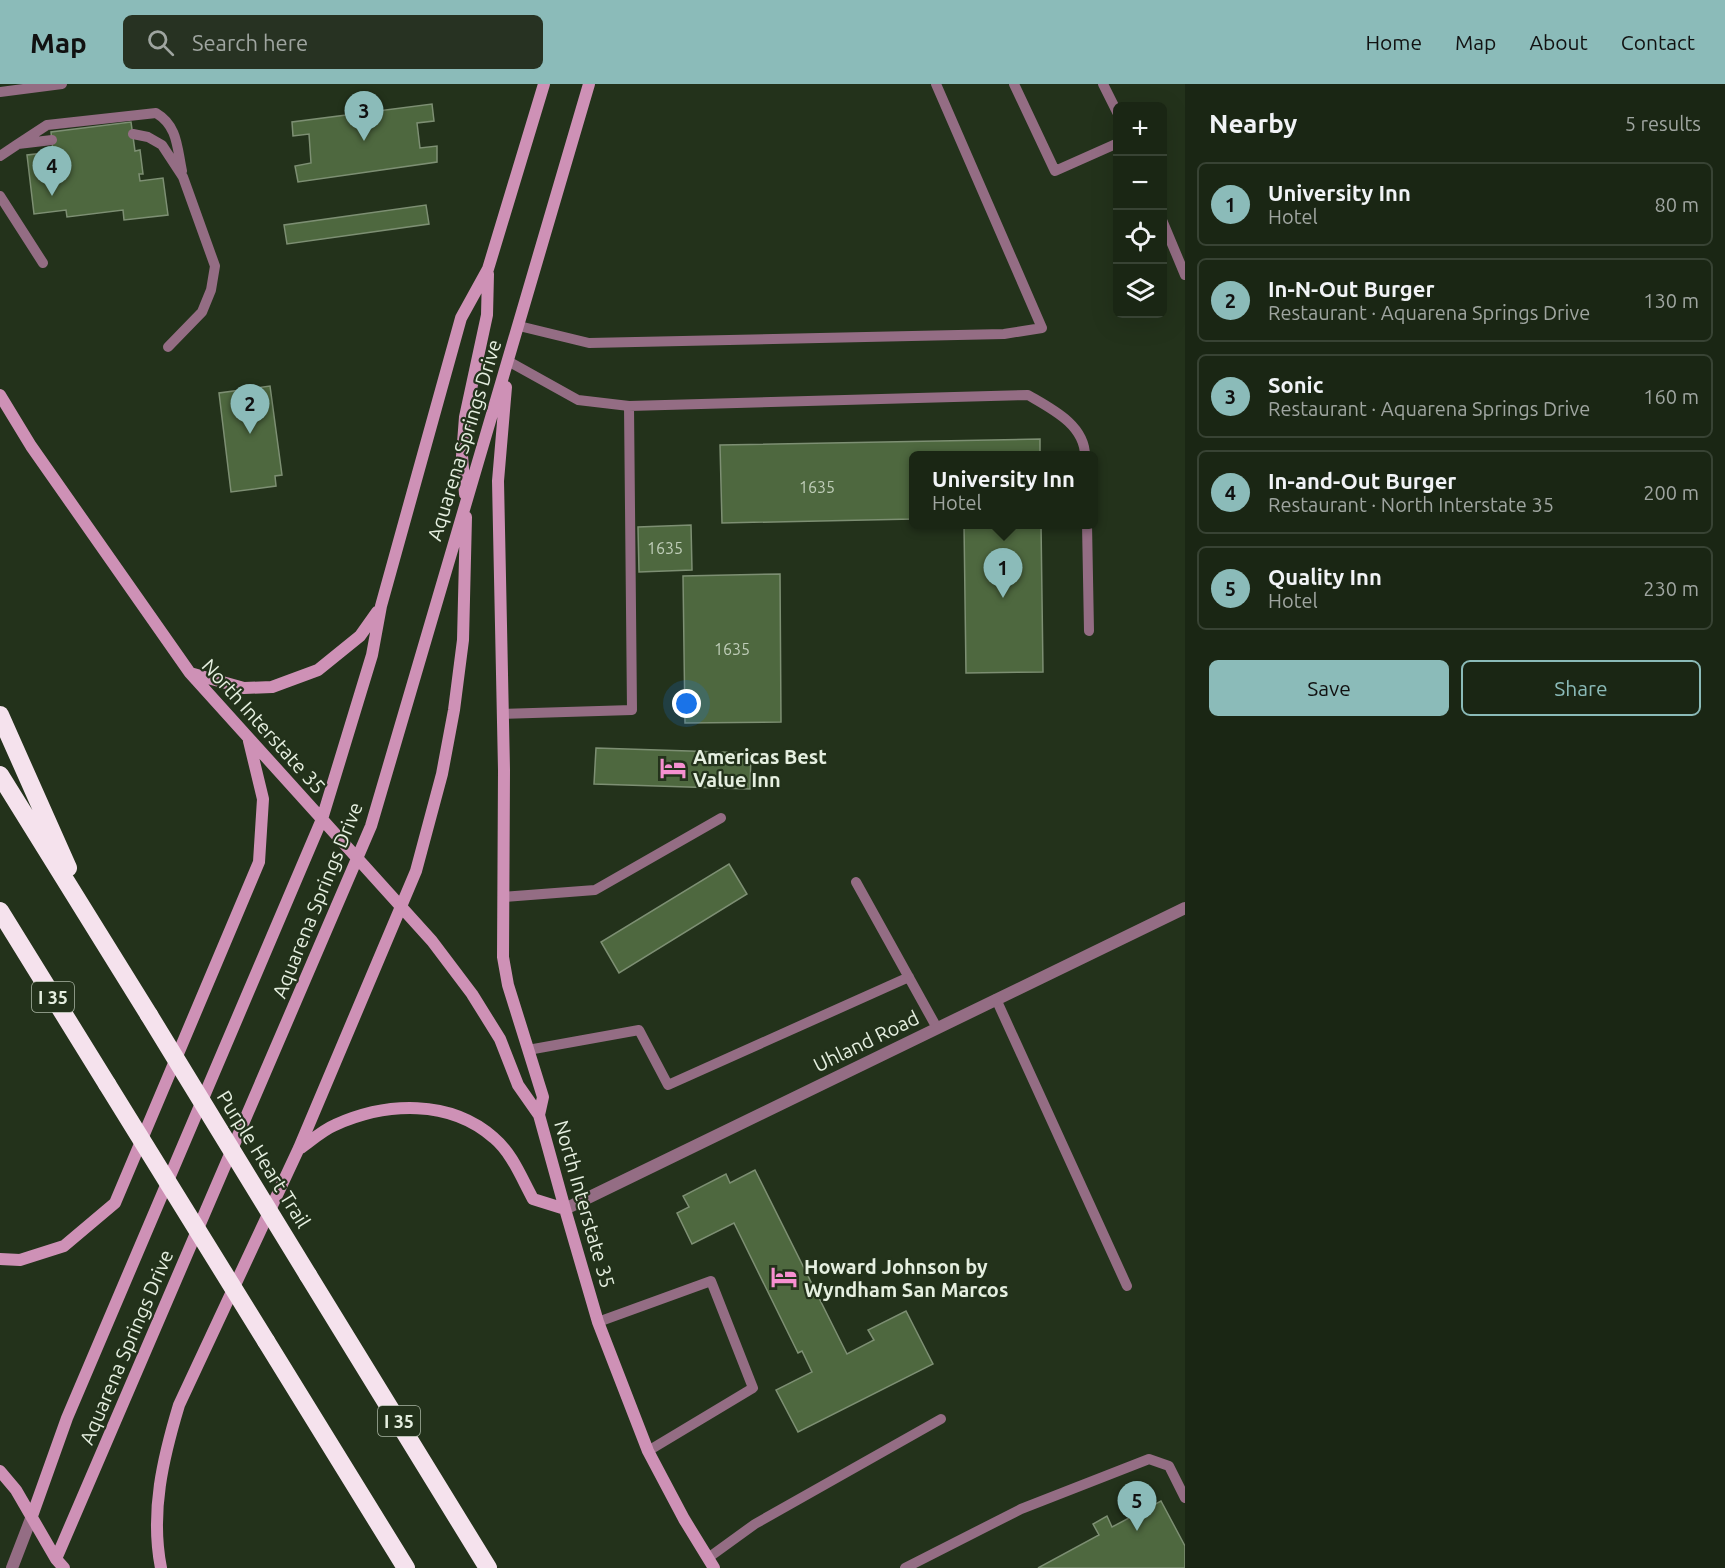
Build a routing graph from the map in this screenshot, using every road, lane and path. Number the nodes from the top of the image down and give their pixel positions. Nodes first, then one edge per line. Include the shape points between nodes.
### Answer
1 (62, 84) edge
2 (544, 84) edge
3 (589, 84) edge
4 (936, 84) edge
5 (1014, 84) edge
6 (1103, 84) edge
7 (0, 92) edge
8 (1113, 104) edge
9 (133, 134) dead end
10 (52, 140) dead end
11 (18, 144) junction
12 (1113, 145) edge
13 (0, 156) edge
14 (183, 177) junction
15 (0, 196) edge
16 (1167, 232) edge
17 (44, 263) dead end
18 (488, 269) junction
19 (1185, 275) edge
20 (519, 326) junction
21 (168, 347) dead end
22 (508, 361) junction
23 (0, 395) edge
24 (629, 406) junction
25 (1085, 451) edge
26 (466, 502) junction
27 (1087, 529) edge
28 (381, 606) junction
29 (1089, 632) dead end
30 (190, 673) junction
31 (503, 714) junction
32 (0, 715) edge
33 (248, 740) junction
34 (0, 775) edge
35 (721, 818) dead end
36 (322, 819) junction
37 (359, 858) junction
38 (856, 882) dead end
39 (504, 897) junction
40 (402, 906) junction
41 (1185, 908) edge
42 (0, 911) edge
43 (0, 920) edge
44 (97, 932) junction
45 (909, 977) junction
46 (996, 999) junction
47 (57, 1003) junction
48 (938, 1028) junction
49 (528, 1050) junction
50 (539, 1114) junction
51 (299, 1148) junction
52 (565, 1209) junction
53 (0, 1259) edge
54 (1127, 1286) dead end
55 (598, 1322) junction
56 (941, 1419) dead end
57 (648, 1451) junction
58 (0, 1471) edge
59 (1185, 1498) edge
60 (32, 1516) junction
61 (711, 1563) edge
62 (57, 1565) edge
63 (12, 1568) edge
64 (161, 1568) edge
65 (406, 1568) edge
66 (488, 1568) edge
67 (905, 1568) edge

1 - 7 lane
2 - 18 main road, Aquarena Springs Drive
3 - 20 main road, Aquarena Springs Drive
4 - 20 lane via 1042,328 1004,334 589,343
5 - 12 lane via 1055,171
6 - 8 lane
9 - 14 lane via 162,145
10 - 11 lane
11 - 13 lane
11 - 14 lane via 47,125 156,113 167,119 173,129
14 - 21 lane via 215,266 202,312
15 - 17 lane
16 - 19 lane
18 - 26 main road via 487,315 465,417 462,456
18 - 28 main road, Aquarena Springs Drive via 461,318
20 - 22 main road, Aquarena Springs Drive
22 - 24 lane via 578,400
22 - 26 main road, Aquarena Springs Drive
22 - 31 main road via 498,481
23 - 30 main road, North Interstate 35 via 31,446
24 - 25 lane via 1028,395 1062,414 1085,443
24 - 31 lane via 632,710
26 - 37 main road, Aquarena Springs Drive
26 - 40 main road via 463,640 454,710 442,774 416,872
27 - 29 lane
28 - 30 main road via 360,636 318,670 272,687 244,688
28 - 36 main road, Aquarena Springs Drive via 372,654
30 - 33 main road, North Interstate 35
31 - 39 main road
32 - 44 highway
33 - 36 main road, North Interstate 35
33 - 53 main road via 263,799 259,862 115,1203 64,1246 20,1260
34 - 44 highway, Purple Heart Trail / I 35
35 - 39 lane via 595,890
36 - 37 main road, North Interstate 35
36 - 60 main road, Aquarena Springs Drive via 67,1418
37 - 40 main road, North Interstate 35
37 - 62 main road, Aquarena Springs Drive
38 - 45 lane
39 - 49 main road via 505,966
40 - 50 main road, North Interstate 35 via 472,994 500,1039 518,1085
40 - 51 main road
41 - 46 street, Uhland Road
42 - 47 highway, I 35
43 - 47 highway
44 - 66 highway, Purple Heart Trail / I 35, bridge
45 - 48 lane
45 - 49 lane via 668,1085 639,1030
46 - 48 street, Uhland Road
46 - 54 lane
47 - 65 highway, I 35, bridge
48 - 52 street, Uhland Road
49 - 50 main road via 543,1097
50 - 52 main road, North Interstate 35
51 - 52 main road via 334,1125 369,1113 425,1107 478,1125 507,1153 533,1199
51 - 64 main road via 179,1405 167,1444 156,1509
52 - 55 main road, North Interstate 35
55 - 57 main road, North Interstate 35
55 - 57 lane via 711,1281 753,1388
56 - 61 lane via 755,1524
57 - 61 main road, North Interstate 35
58 - 60 main road
59 - 67 lane via 1169,1466 1149,1459 1021,1509
60 - 62 main road
60 - 63 street, Aquarena Springs Drive

